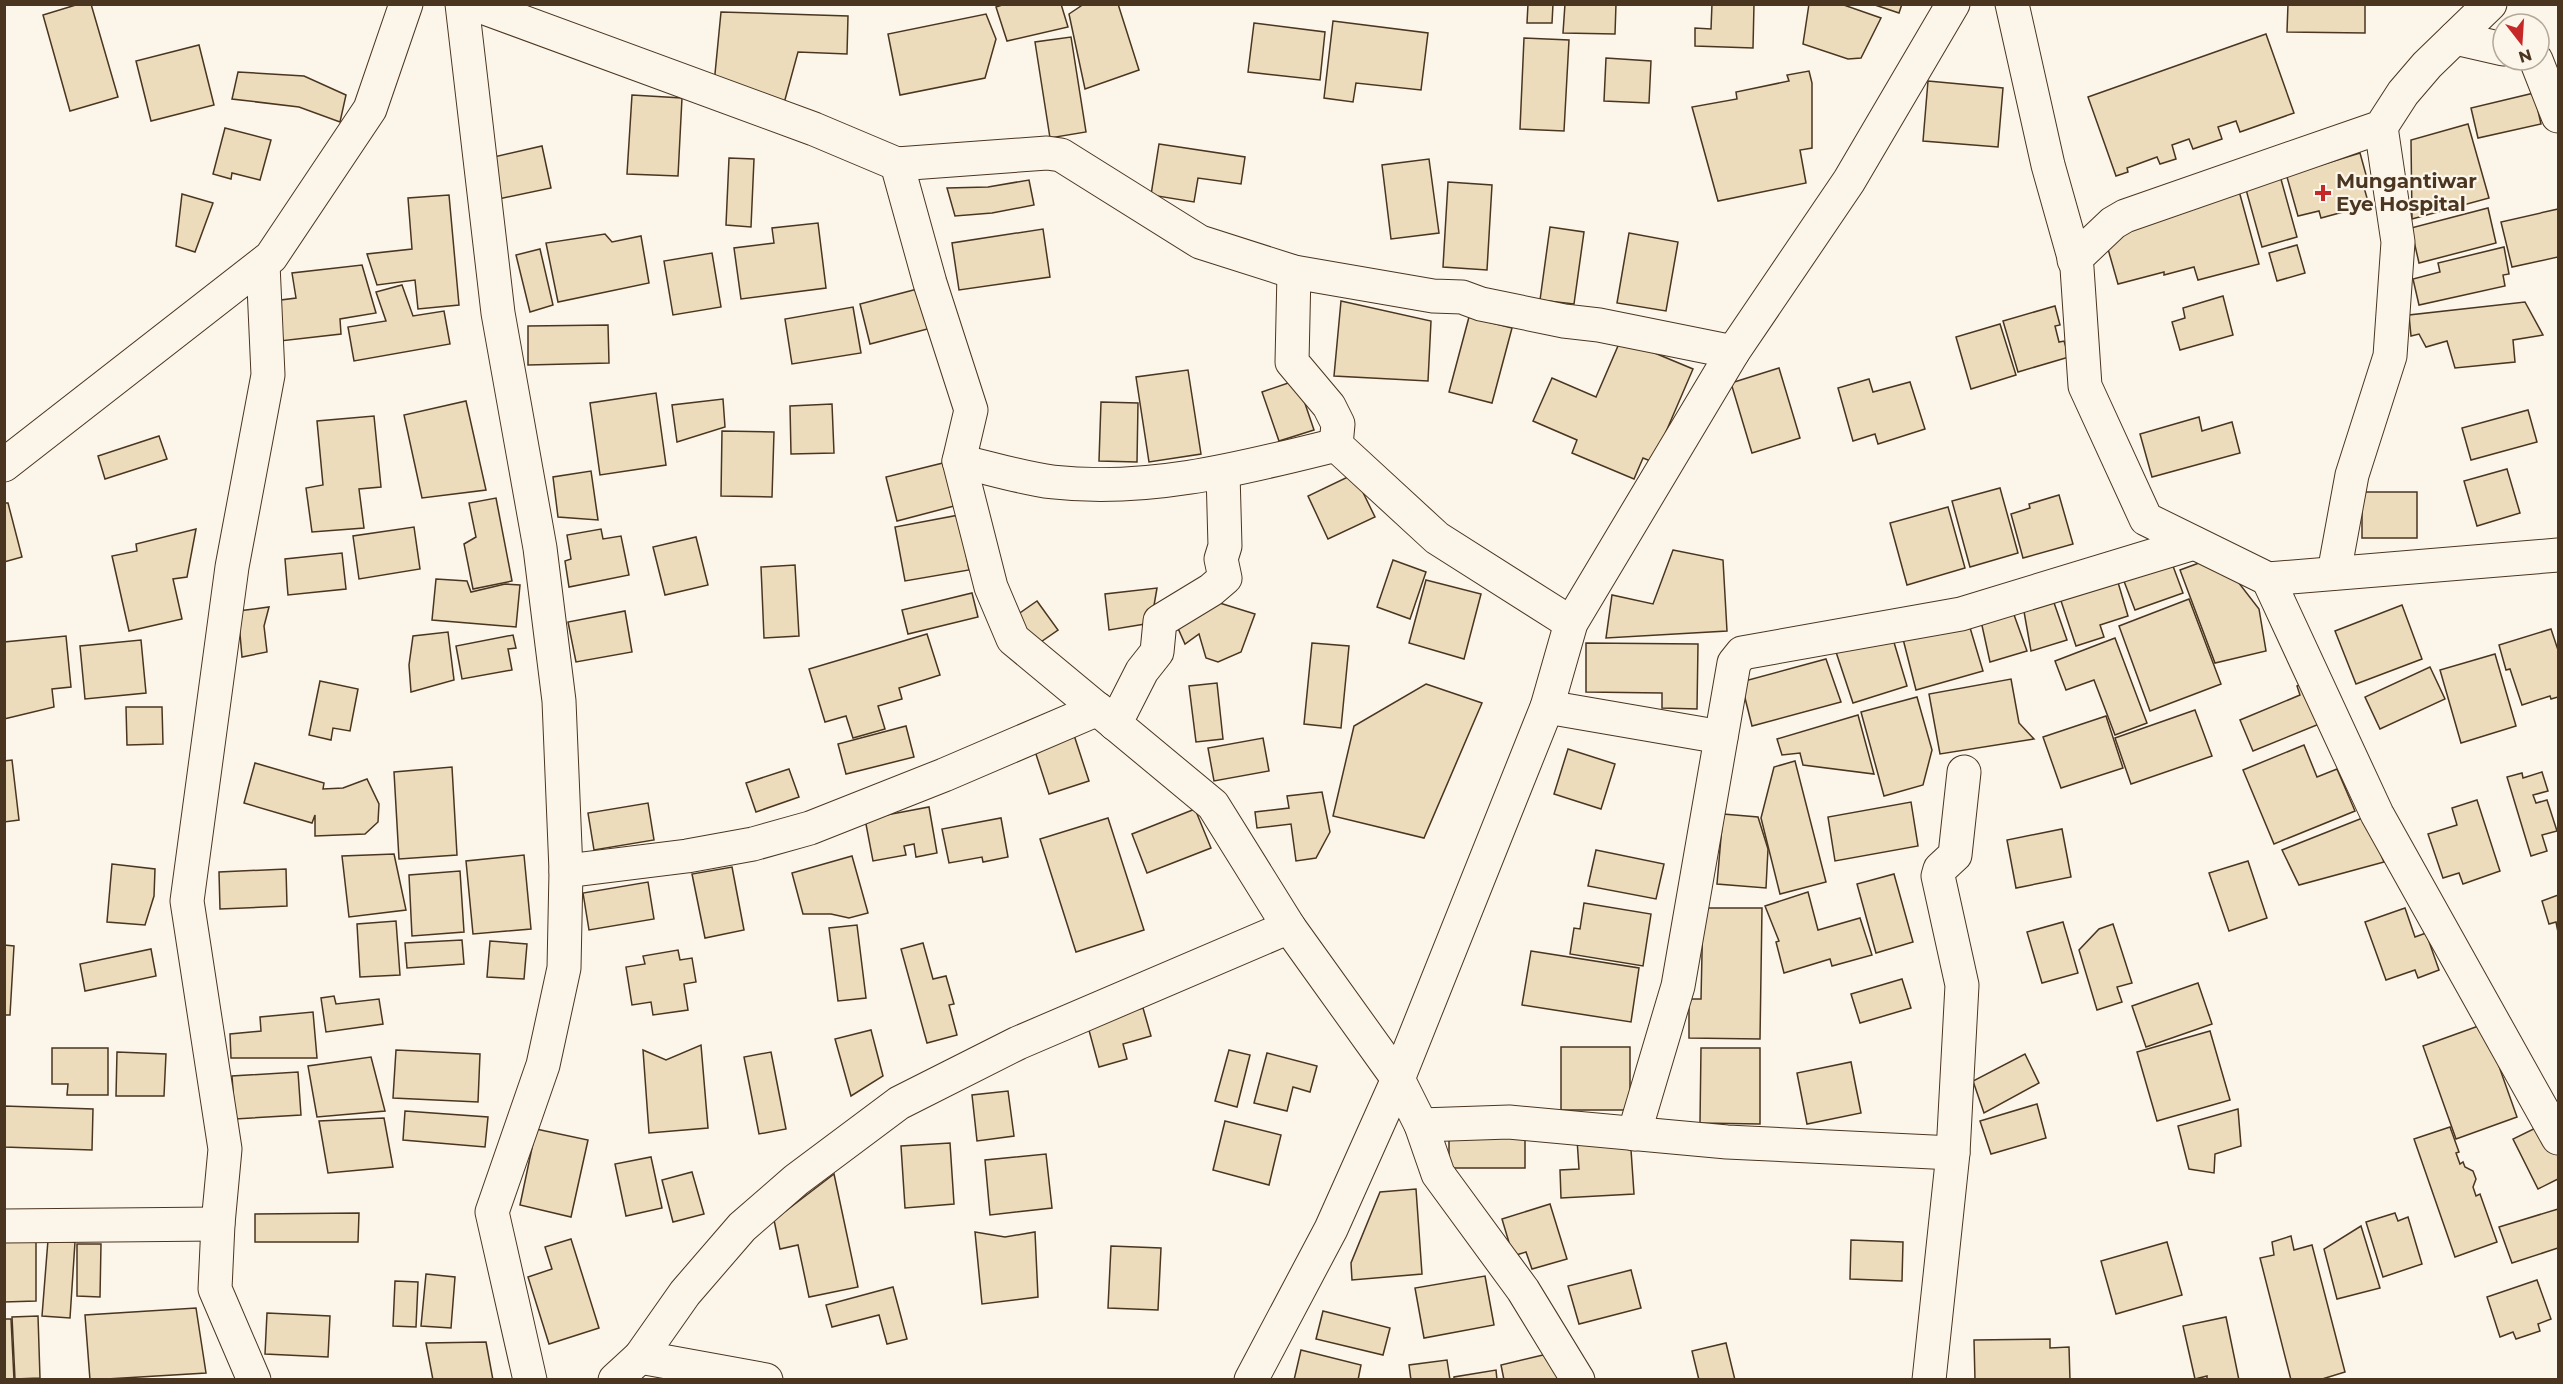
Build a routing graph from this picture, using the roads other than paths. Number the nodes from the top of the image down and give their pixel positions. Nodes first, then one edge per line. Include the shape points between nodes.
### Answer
1 (406, 4) edge
2 (462, 4) edge
3 (474, 4) edge
4 (1953, 4) edge
5 (2012, 4) edge
6 (2490, 4) edge
7 (2455, 38) junction
8 (2491, 46) edge
9 (2541, 72) edge
10 (2559, 116) edge
11 (2381, 128) junction
12 (897, 164) junction
13 (2074, 260) junction
14 (263, 264) junction
15 (1294, 272) junction
16 (1733, 352) junction
17 (1336, 446) junction
18 (959, 461) junction
19 (4, 465) edge
20 (1223, 473) junction
21 (2194, 543) junction
22 (2559, 555) edge
23 (2334, 573) junction
24 (2268, 579) junction
25 (1571, 623) junction
26 (1547, 707) junction
27 (1106, 717) junction
28 (1721, 737) junction
29 (1964, 772) dead end
30 (566, 871) junction
31 (1288, 927) junction
32 (1398, 1079) junction
33 (1422, 1125) junction
34 (1634, 1134) junction
35 (2559, 1138) edge
36 (1953, 1153) junction
37 (218, 1224) junction
38 (4, 1226) edge
39 (640, 1357) junction
40 (254, 1380) edge
41 (530, 1380) edge
42 (615, 1380) edge
43 (766, 1380) edge
44 (1251, 1380) edge
45 (1578, 1380) edge
46 (1929, 1380) edge

1 - 14 street via 370,109
2 - 30 street via 498,313 540,548 559,701
3 - 12 street via 814,129
4 - 16 street via 1849,181
5 - 13 street
6 - 7 street
7 - 8 street
7 - 11 street via 2403,93
9 - 10 street
11 - 13 street via 2125,216
11 - 23 street via 2398,242 2390,356 2352,475
12 - 15 street via 1061,155 1200,242
12 - 18 street via 971,410
13 - 21 street via 2085,387 2146,519
14 - 19 street
14 - 37 street via 268,375 232,567 187,901 225,1143
15 - 16 street via 1433,296 1462,297 1564,321
15 - 17 street via 1292,362 1329,406 1338,424
16 - 25 street
17 - 20 street
17 - 25 street via 1437,538
18 - 20 street via 1052,482 1095,484 1140,484
18 - 27 street via 991,587 1013,639
20 - 27 street via 1225,546 1221,559 1226,578 1160,621 1157,651
21 - 24 street
21 - 28 street via 1961,614 1743,653 1734,663
22 - 23 street
23 - 24 street
24 - 35 street via 2377,814
25 - 26 street
26 - 28 street
26 - 32 street
27 - 30 street via 810,828 687,856
27 - 31 street via 1213,805
28 - 34 street via 1678,986
29 - 36 street via 1955,855 1938,876 1962,980
30 - 41 street via 564,968 543,1065 492,1212
31 - 32 street
31 - 39 street via 1018,1043 899,1102 796,1180 742,1227 685,1293
32 - 33 street
32 - 44 street via 1331,1229
33 - 34 street via 1509,1122
33 - 45 street via 1438,1174 1523,1290
34 - 36 street
36 - 46 street
37 - 38 street
37 - 40 street via 215,1289
39 - 42 street
39 - 43 street

